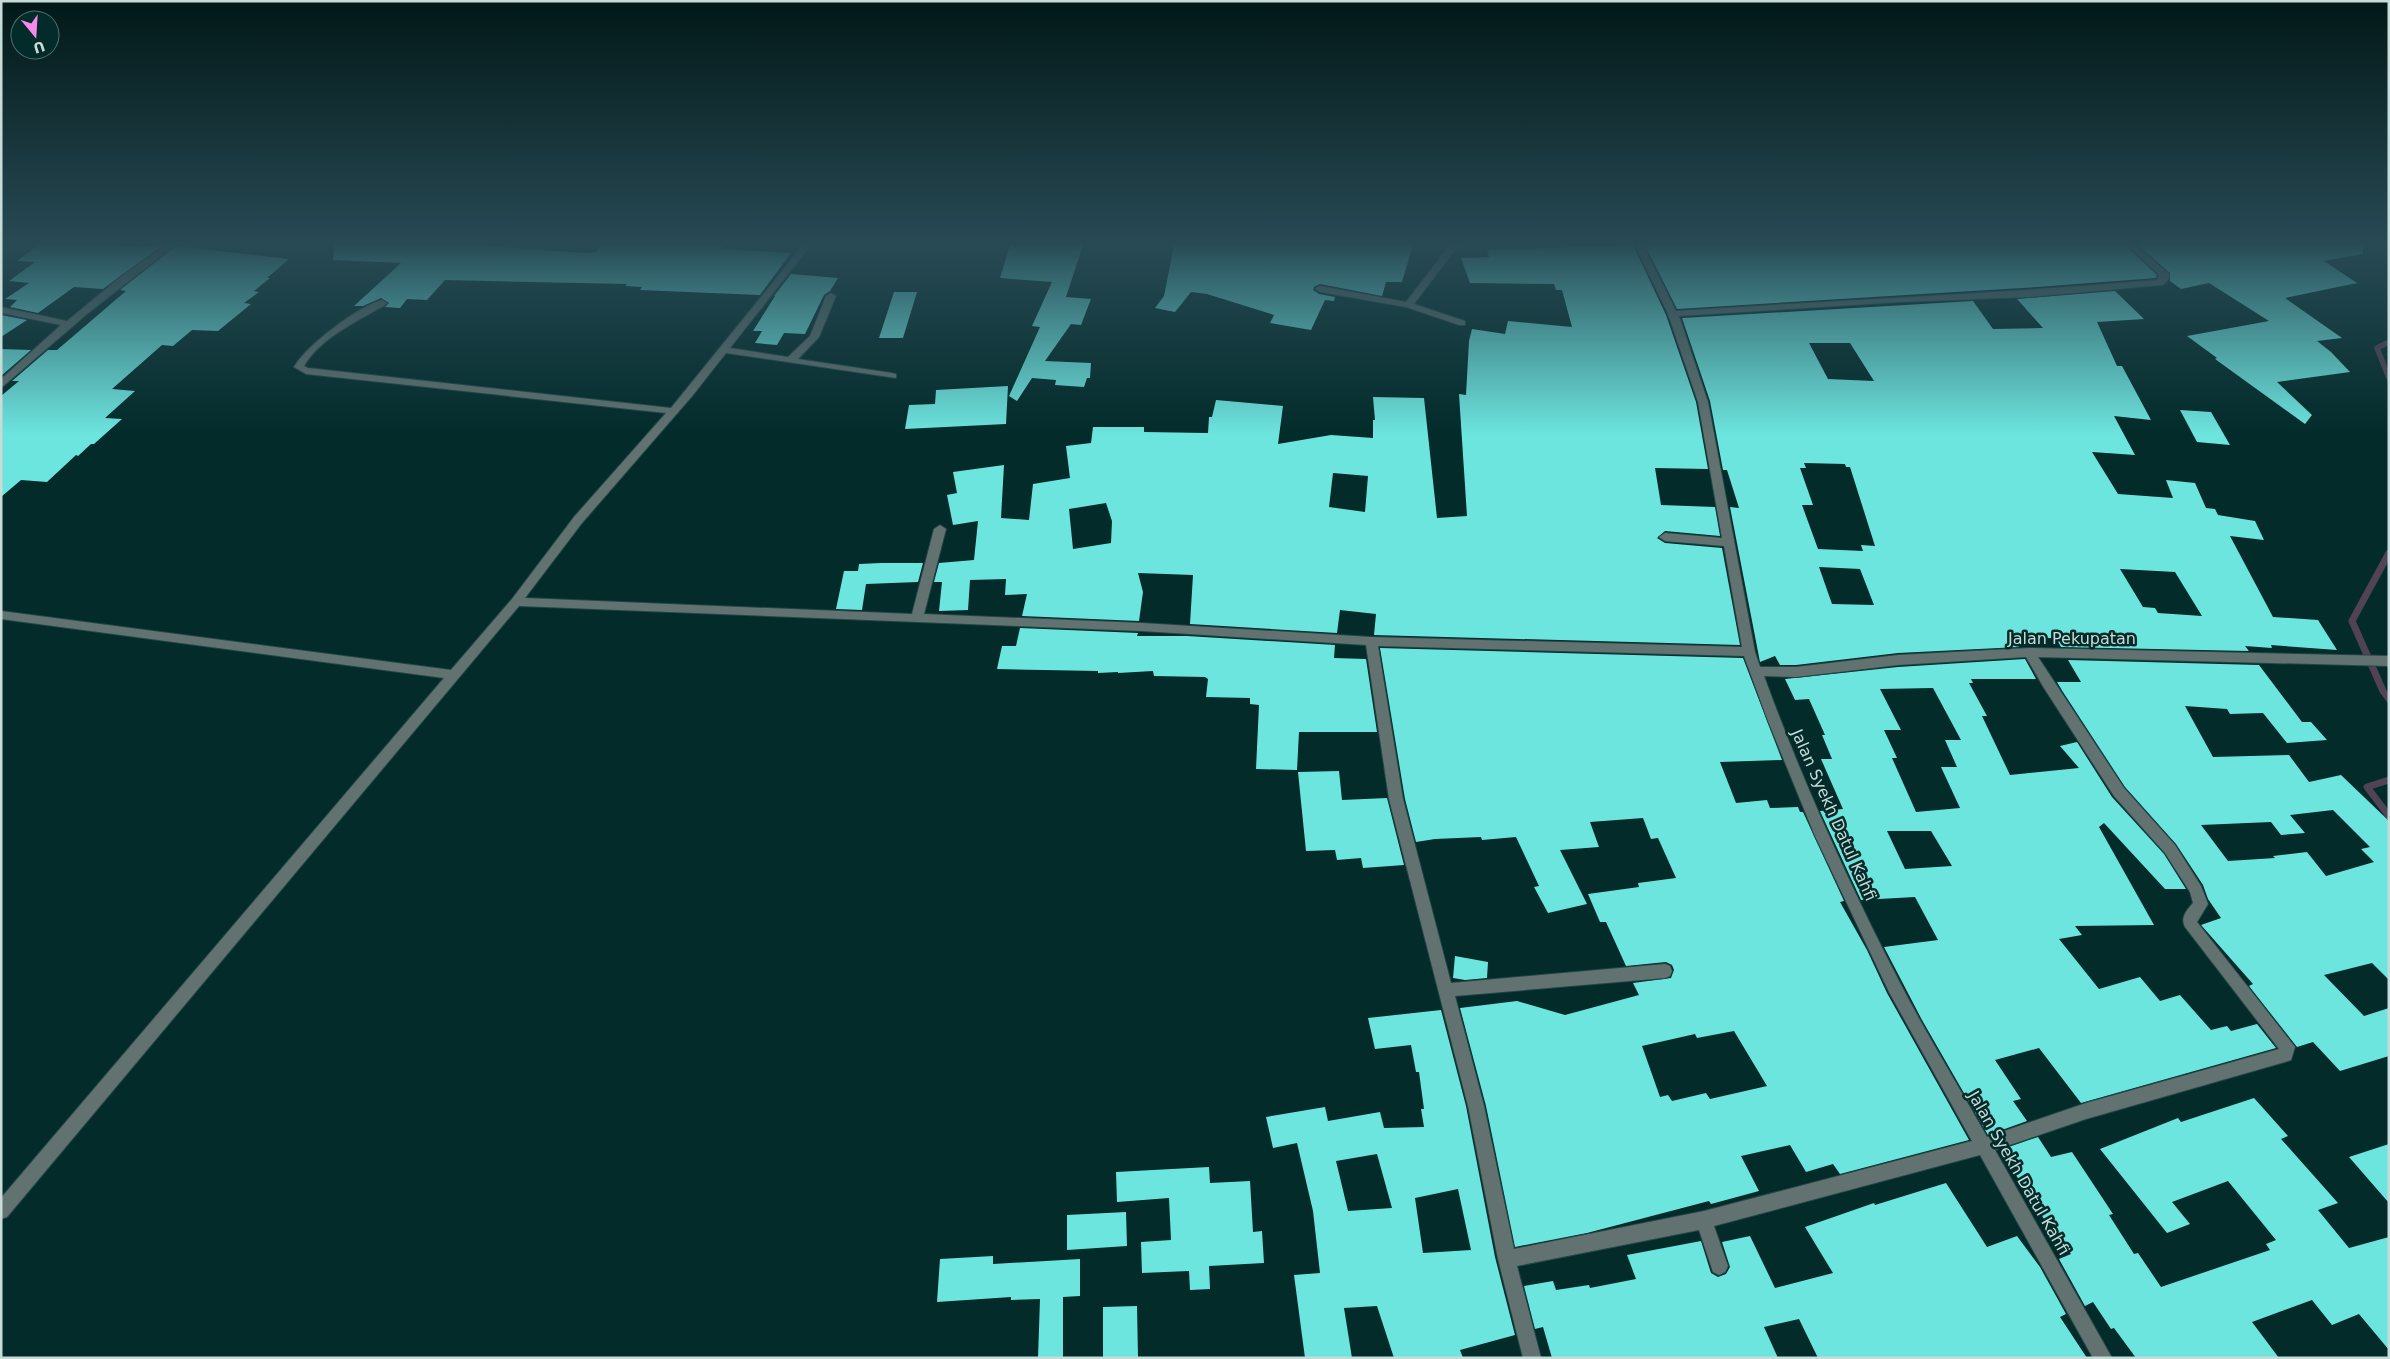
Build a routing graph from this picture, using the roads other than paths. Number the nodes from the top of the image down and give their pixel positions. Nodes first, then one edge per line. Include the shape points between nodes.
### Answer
1 (87, 308) edge
2 (373, 308) edge
3 (757, 308) edge
4 (826, 308) edge
5 (1418, 308) edge
6 (1670, 308) edge
7 (1766, 308) edge
8 (1, 310) edge
9 (1673, 314) junction
10 (1462, 323) dead end
11 (68, 324) junction
12 (724, 350) junction
13 (791, 360) junction
14 (892, 376) dead end
15 (1, 385) edge
16 (673, 411) junction
17 (940, 529) dead end
18 (1665, 537) dead end
19 (1727, 542) junction
20 (516, 602) junction
21 (1, 615) edge
22 (917, 619) junction
23 (1371, 641) junction
24 (1748, 652) junction
25 (2029, 652) junction
26 (2385, 661) edge
27 (1755, 671) junction
28 (453, 675) junction
29 (1665, 971) dead end
30 (1446, 990) junction
31 (1983, 1146) junction
32 (1, 1211) edge
33 (1704, 1220) junction
34 (1507, 1259) junction
35 (1719, 1266) dead end
36 (1532, 1358) edge
37 (2104, 1358) edge

1 - 11 street
2 - 16 street via 334,332 302,359 299,367 306,371
3 - 12 street
4 - 13 street via 814,337
5 - 10 street
6 - 9 street, Jalan Syekh Datul Kahfi
7 - 9 street
8 - 11 street
9 - 19 street, Jalan Syekh Datul Kahfi via 1703,402
11 - 15 street
12 - 13 street
12 - 16 street
13 - 14 street
16 - 20 street via 578,520
17 - 22 street
18 - 19 street
19 - 24 street, Jalan Syekh Datul Kahfi
20 - 22 street
20 - 28 street
21 - 28 street
22 - 23 street via 1142,627
23 - 24 street
23 - 30 street via 1396,799
24 - 27 street, Jalan Syekh Datul Kahfi
25 - 26 street, Jalan Pekupatan
25 - 27 street, Jalan Pekupatan via 1898,660 1796,672
25 - 31 street via 2119,792 2170,849 2196,890 2201,904 2191,916 2190,923 2287,1051 2284,1055 2086,1111
27 - 31 street, Jalan Syekh Datul Kahfi via 1822,836 1864,927
28 - 32 street
29 - 30 street
30 - 34 street via 1476,1106
31 - 33 street
31 - 37 street, Jalan Syekh Datul Kahfi
33 - 34 street
33 - 35 street
34 - 36 street

